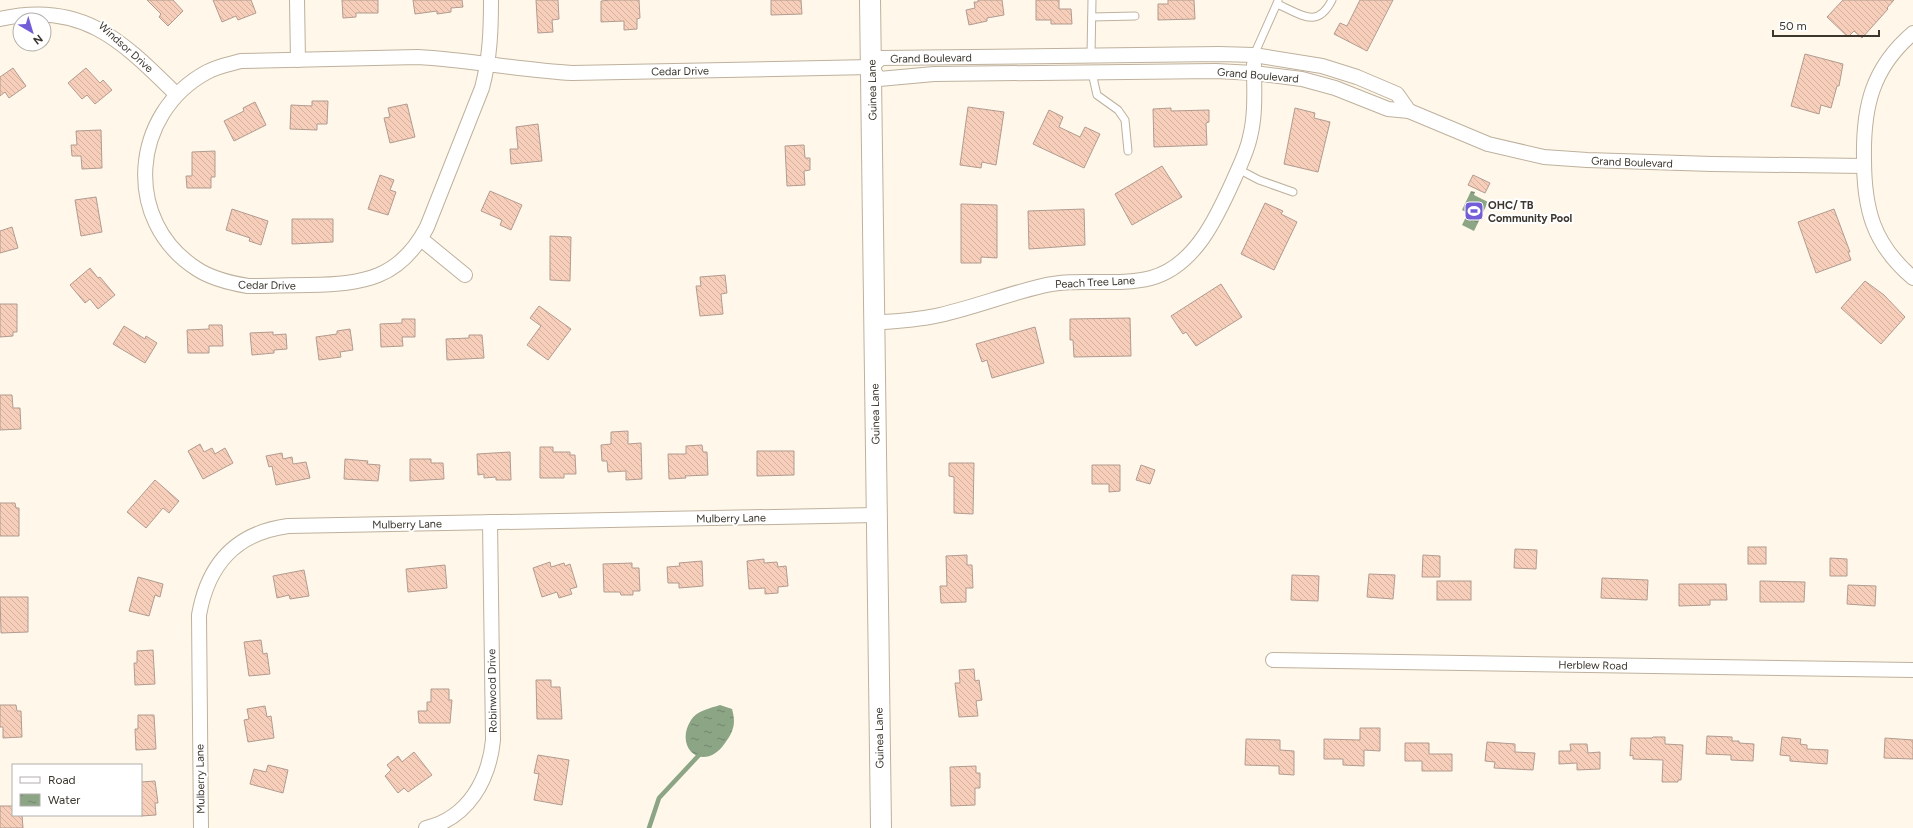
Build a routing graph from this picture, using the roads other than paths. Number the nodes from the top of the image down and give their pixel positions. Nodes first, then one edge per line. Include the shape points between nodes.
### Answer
1 (297, 0) edge
2 (491, 0) edge
3 (870, 0) edge
4 (1092, 0) edge
5 (1332, 0) edge
6 (1278, 2) edge
7 (1135, 16) dead end
8 (1092, 17) junction
9 (0, 19) edge
10 (1913, 33) edge
11 (1091, 55) junction
12 (1254, 55) junction
13 (953, 58) junction
14 (298, 60) junction
15 (488, 64) junction
16 (871, 67) junction
17 (1092, 72) junction
18 (1254, 73) junction
19 (953, 74) junction
20 (176, 94) junction
21 (1409, 111) junction
22 (1128, 151) dead end
23 (1864, 166) junction
24 (1238, 169) junction
25 (1293, 192) dead end
26 (421, 239) junction
27 (465, 275) dead end
28 (1913, 278) edge
29 (874, 323) junction
30 (876, 515) junction
31 (490, 522) junction
32 (1274, 660) dead end
33 (1913, 670) edge
34 (201, 828) edge
35 (426, 828) edge
36 (881, 828) edge

1 - 14 street
2 - 15 street
3 - 16 street, Guinea Lane
4 - 8 lane
5 - 6 lane via 1321,16 1312,18
6 - 12 lane
7 - 8 lane
8 - 11 lane
9 - 20 street, Windsor Drive via 17,12 50,6 88,15 112,32
10 - 23 street via 1891,56 1877,78 1869,99 1864,138
11 - 12 street, Grand Boulevard
11 - 13 street, Grand Boulevard
11 - 17 street
12 - 18 street, Peach Tree Lane
12 - 21 street, Grand Boulevard via 1322,66 1357,77 1397,94
13 - 16 street, Grand Boulevard via 880,58
13 - 19 street
14 - 15 street, Cedar Drive via 418,57
14 - 20 street, Cedar Drive via 241,61 221,66 190,82
15 - 16 street, Cedar Drive via 572,73
15 - 26 street, Cedar Drive via 482,88
16 - 19 street, Grand Boulevard via 879,79
16 - 29 street, Guinea Lane
17 - 18 street, Grand Boulevard
17 - 19 street, Grand Boulevard
17 - 22 lane via 1097,95 1118,110 1125,120
18 - 21 street, Grand Boulevard via 1302,79 1335,88 1388,109
18 - 24 street, Peach Tree Lane via 1254,110 1250,137
20 - 26 street, Cedar Drive via 163,110 150,138 145,162 145,185 153,216 160,231 174,249 197,269 211,277 248,286 342,285 362,282 393,268
21 - 23 street, Grand Boulevard via 1488,144 1544,157 1712,164
23 - 28 street via 1866,201 1878,236 1887,252
24 - 25 lane via 1259,180
24 - 29 street, Peach Tree Lane via 1205,235 1196,247 1171,269 1137,281 1052,284 938,315
26 - 27 street
29 - 30 street, Guinea Lane
30 - 31 street, Mulberry Lane
30 - 36 street, Guinea Lane
31 - 34 street, Mulberry Lane via 288,526 247,538 231,550 210,576 202,595 199,615
31 - 35 street, Robinwood Drive via 493,740 491,758 472,799 458,812
32 - 33 street, Herblew Road

